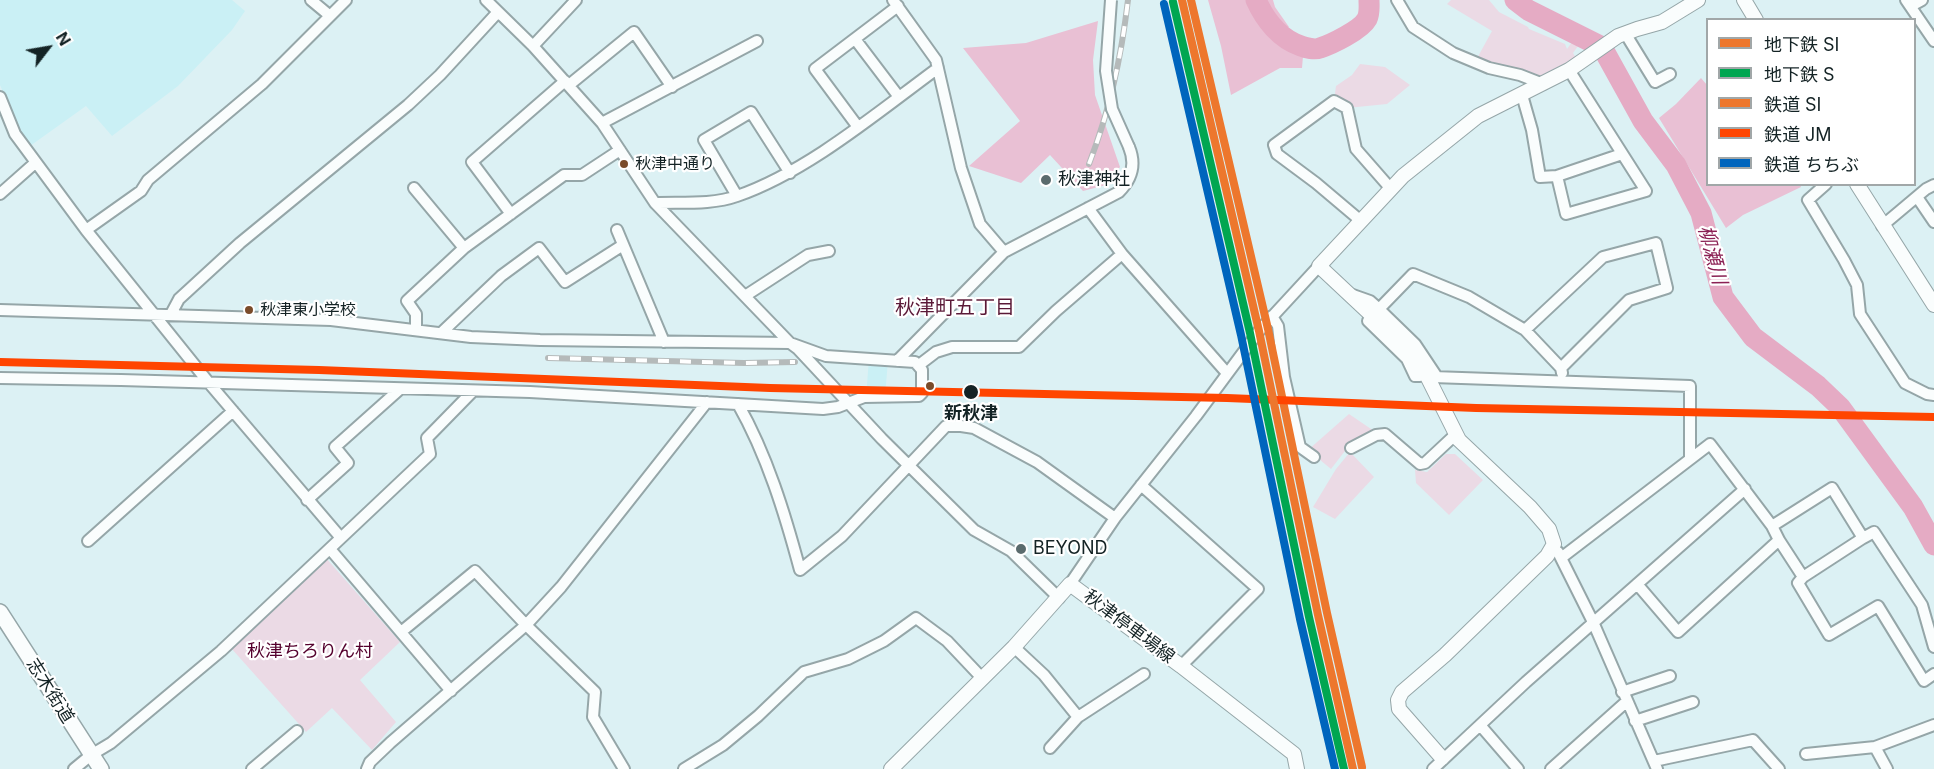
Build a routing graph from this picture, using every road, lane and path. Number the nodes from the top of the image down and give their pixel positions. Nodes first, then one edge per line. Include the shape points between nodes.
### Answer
1 (311, 0) edge
2 (346, 0) edge
3 (486, 0) edge
4 (1111, 0) edge
5 (1397, 0) edge
6 (1698, 0) edge
7 (1744, 0) edge
8 (1922, 0) edge
9 (571, 2) edge
10 (895, 3) edge
11 (1909, 3) edge
12 (498, 12) junction
13 (329, 15) junction
14 (1755, 18) edge
15 (1930, 28) edge
16 (1622, 35) junction
17 (855, 39) junction
18 (757, 41) dead end
19 (1934, 41) edge
20 (533, 46) junction
21 (938, 68) junction
22 (1569, 70) junction
23 (1670, 74) dead end
24 (567, 83) junction
25 (1543, 84) junction
26 (672, 87) junction
27 (1522, 95) junction
28 (0, 97) edge
29 (899, 97) junction
30 (602, 123) junction
31 (858, 127) junction
32 (620, 150) junction
33 (1622, 154) junction
34 (34, 163) junction
35 (790, 173) junction
36 (1557, 176) junction
37 (1934, 185) edge
38 (1824, 186) edge
39 (1858, 186) edge
40 (414, 188) dead end
41 (1391, 189) junction
42 (0, 194) edge
43 (737, 196) junction
44 (1917, 197) junction
45 (655, 203) junction
46 (1088, 208) junction
47 (511, 214) junction
48 (1361, 221) junction
49 (1934, 222) edge
50 (1882, 226) junction
51 (617, 230) dead end
52 (86, 231) junction
53 (623, 245) junction
54 (464, 248) junction
55 (829, 251) dead end
56 (1004, 252) junction
57 (1122, 254) junction
58 (1319, 266) junction
59 (1350, 294) junction
60 (745, 296) junction
61 (1934, 305) edge
62 (1379, 309) junction
63 (0, 310) edge
64 (171, 314) junction
65 (1272, 316) junction
66 (155, 317) junction
67 (416, 330) junction
68 (1525, 330) junction
69 (441, 333) junction
70 (664, 342) junction
71 (790, 343) junction
72 (897, 361) junction
73 (920, 365) junction
74 (1561, 368) junction
75 (1224, 376) junction
76 (0, 378) edge
77 (1430, 378) junction
78 (206, 380) junction
79 (1564, 382) junction
80 (400, 389) junction
81 (473, 391) junction
82 (1934, 395) edge
83 (707, 402) junction
84 (848, 403) junction
85 (738, 404) junction
86 (233, 411) junction
87 (1455, 435) junction
88 (1352, 448) dead end
89 (1314, 457) dead end
90 (1690, 459) junction
91 (908, 465) junction
92 (1141, 485) junction
93 (1745, 489) junction
94 (307, 500) junction
95 (1115, 518) junction
96 (1772, 526) junction
97 (340, 538) junction
98 (1863, 538) junction
99 (1779, 540) junction
100 (88, 541) dead end
101 (1554, 544) junction
102 (330, 549) junction
103 (1561, 558) junction
104 (1803, 578) junction
105 (1070, 584) junction
106 (1637, 584) junction
107 (1059, 598) junction
108 (0, 612) edge
109 (1593, 622) junction
110 (526, 626) junction
111 (401, 632) junction
112 (1014, 647) junction
113 (1934, 647) edge
114 (1181, 666) junction
115 (1144, 674) dead end
116 (1934, 674) edge
117 (1670, 676) dead end
118 (982, 678) junction
119 (451, 691) junction
120 (1624, 697) junction
121 (1693, 702) dead end
122 (1077, 717) junction
123 (1635, 721) junction
124 (1480, 725) junction
125 (1934, 725) edge
126 (297, 731) dead end
127 (1875, 747) junction
128 (1050, 748) dead end
129 (1806, 754) dead end
130 (91, 756) junction
131 (1438, 765) edge
132 (1656, 765) edge
133 (74, 769) edge
134 (101, 769) edge
135 (252, 769) edge
136 (367, 769) edge
137 (624, 769) edge
138 (684, 769) edge
139 (891, 769) edge
140 (1297, 769) edge
141 (1518, 769) edge
142 (1551, 769) edge
143 (1779, 769) edge
144 (1887, 769) edge

1 - 13 street
2 - 13 street
3 - 12 street
4 - 46 street, bridge via 1106,71 1112,109 1133,156 1132,167 1130,178 1119,192
5 - 25 street via 1413,27 1453,53
6 - 16 street via 1662,22
7 - 14 street
8 - 11 street
9 - 20 street
10 - 17 street
10 - 21 street
11 - 15 street
12 - 20 street
12 - 64 street via 408,105 240,243 179,299
13 - 52 street via 262,84 148,180 141,191
15 - 19 street
16 - 22 street
16 - 23 street via 1655,82
17 - 29 street
17 - 31 street via 815,69
18 - 26 street
20 - 24 street
21 - 29 street
21 - 56 street via 961,168 980,224
22 - 25 street
22 - 33 street
24 - 26 street via 634,32
24 - 30 street
24 - 47 street via 472,162
25 - 27 street
26 - 30 street
27 - 36 street via 1540,177
27 - 41 street via 1478,116
28 - 34 street via 15,134
29 - 31 street
30 - 32 street
31 - 35 street
32 - 45 street
32 - 47 street via 582,175 564,175
33 - 36 street
33 - 36 street via 1646,191 1566,214
34 - 42 street
34 - 52 street
35 - 43 street
35 - 43 street via 752,112 704,140
37 - 44 street
38 - 82 street via 1808,200 1857,285 1860,314 1905,383
39 - 50 street
40 - 54 street
41 - 48 street
41 - 48 street via 1356,149 1347,108 1334,101 1274,145 1277,154
43 - 45 street
44 - 49 street
44 - 50 street
45 - 60 street
46 - 56 street
46 - 57 street
47 - 54 street
48 - 58 street
50 - 61 street
51 - 53 street
52 - 66 street
53 - 69 street via 565,282 539,248 501,276
53 - 70 street
54 - 67 street via 407,301 416,314
55 - 60 street via 808,255
56 - 72 street
57 - 73 street via 1019,347 952,347 936,352
57 - 75 street
58 - 59 street
58 - 65 street
59 - 62 street
59 - 77 street via 1413,354
60 - 71 street
62 - 68 street via 1413,274 1469,297
62 - 77 street via 1415,344
63 - 66 street
64 - 66 street
64 - 67 street via 331,320
65 - 75 street
65 - 89 street via 1278,326 1284,377 1300,447
66 - 78 street
67 - 69 street
68 - 74 street
68 - 74 street via 1603,257 1656,243 1667,288 1629,300
69 - 70 street
70 - 71 street
71 - 72 street via 826,356
71 - 84 street
72 - 73 street
73 - 84 street via 919,396 864,397
74 - 79 street
75 - 92 street
76 - 78 street
77 - 79 street
77 - 87 street
78 - 80 street
78 - 86 street
79 - 90 street via 1690,386
80 - 81 street
80 - 94 street via 334,447 348,463
81 - 83 street
81 - 97 street via 428,438 430,454
83 - 85 street
83 - 110 street
84 - 85 street via 832,409
84 - 91 street
85 - 91 street via 776,490 800,570 842,536
86 - 94 street
86 - 100 street
87 - 88 street via 1420,464 1385,435 1376,435
87 - 101 street via 1530,507 1549,529
90 - 93 street via 1710,444
90 - 103 street
91 - 95 street via 946,426 974,428 1037,462
91 - 107 street via 974,530 1011,551
92 - 95 street
92 - 114 street via 1258,589
93 - 96 street
93 - 106 street
94 - 97 street
95 - 105 street
96 - 98 street via 1832,488
96 - 99 street
97 - 102 street
98 - 104 street
98 - 113 street via 1874,532 1922,605
99 - 104 street
99 - 106 street via 1678,632
101 - 103 street
101 - 131 street via 1545,559 1402,692 1399,709
102 - 111 street
102 - 130 street via 221,651
103 - 109 street
104 - 116 street via 1798,583 1829,635 1878,606 1924,681
105 - 107 street, 秋津停車場線
105 - 114 street, 秋津停車場線
106 - 109 street
107 - 112 street, 秋津停車場線
108 - 130 main road, 志木街道
109 - 120 street
109 - 124 street
110 - 111 street via 475,571
110 - 119 street
110 - 137 street via 595,692 593,717
111 - 119 street
112 - 118 street, 秋津停車場線
112 - 122 street via 1044,675
114 - 140 street, 秋津停車場線 via 1294,754
115 - 122 street
117 - 120 street
118 - 138 street via 947,641 916,618 884,641 848,659 804,672 723,745
118 - 139 street, 秋津停車場線
119 - 136 street via 390,743
120 - 123 street
120 - 142 street
121 - 123 street
122 - 128 street
123 - 132 street
124 - 131 street
124 - 141 street
125 - 127 street
126 - 135 street
127 - 129 street
127 - 144 street
130 - 133 street
130 - 134 main road, 志木街道
132 - 143 street via 1753,741

